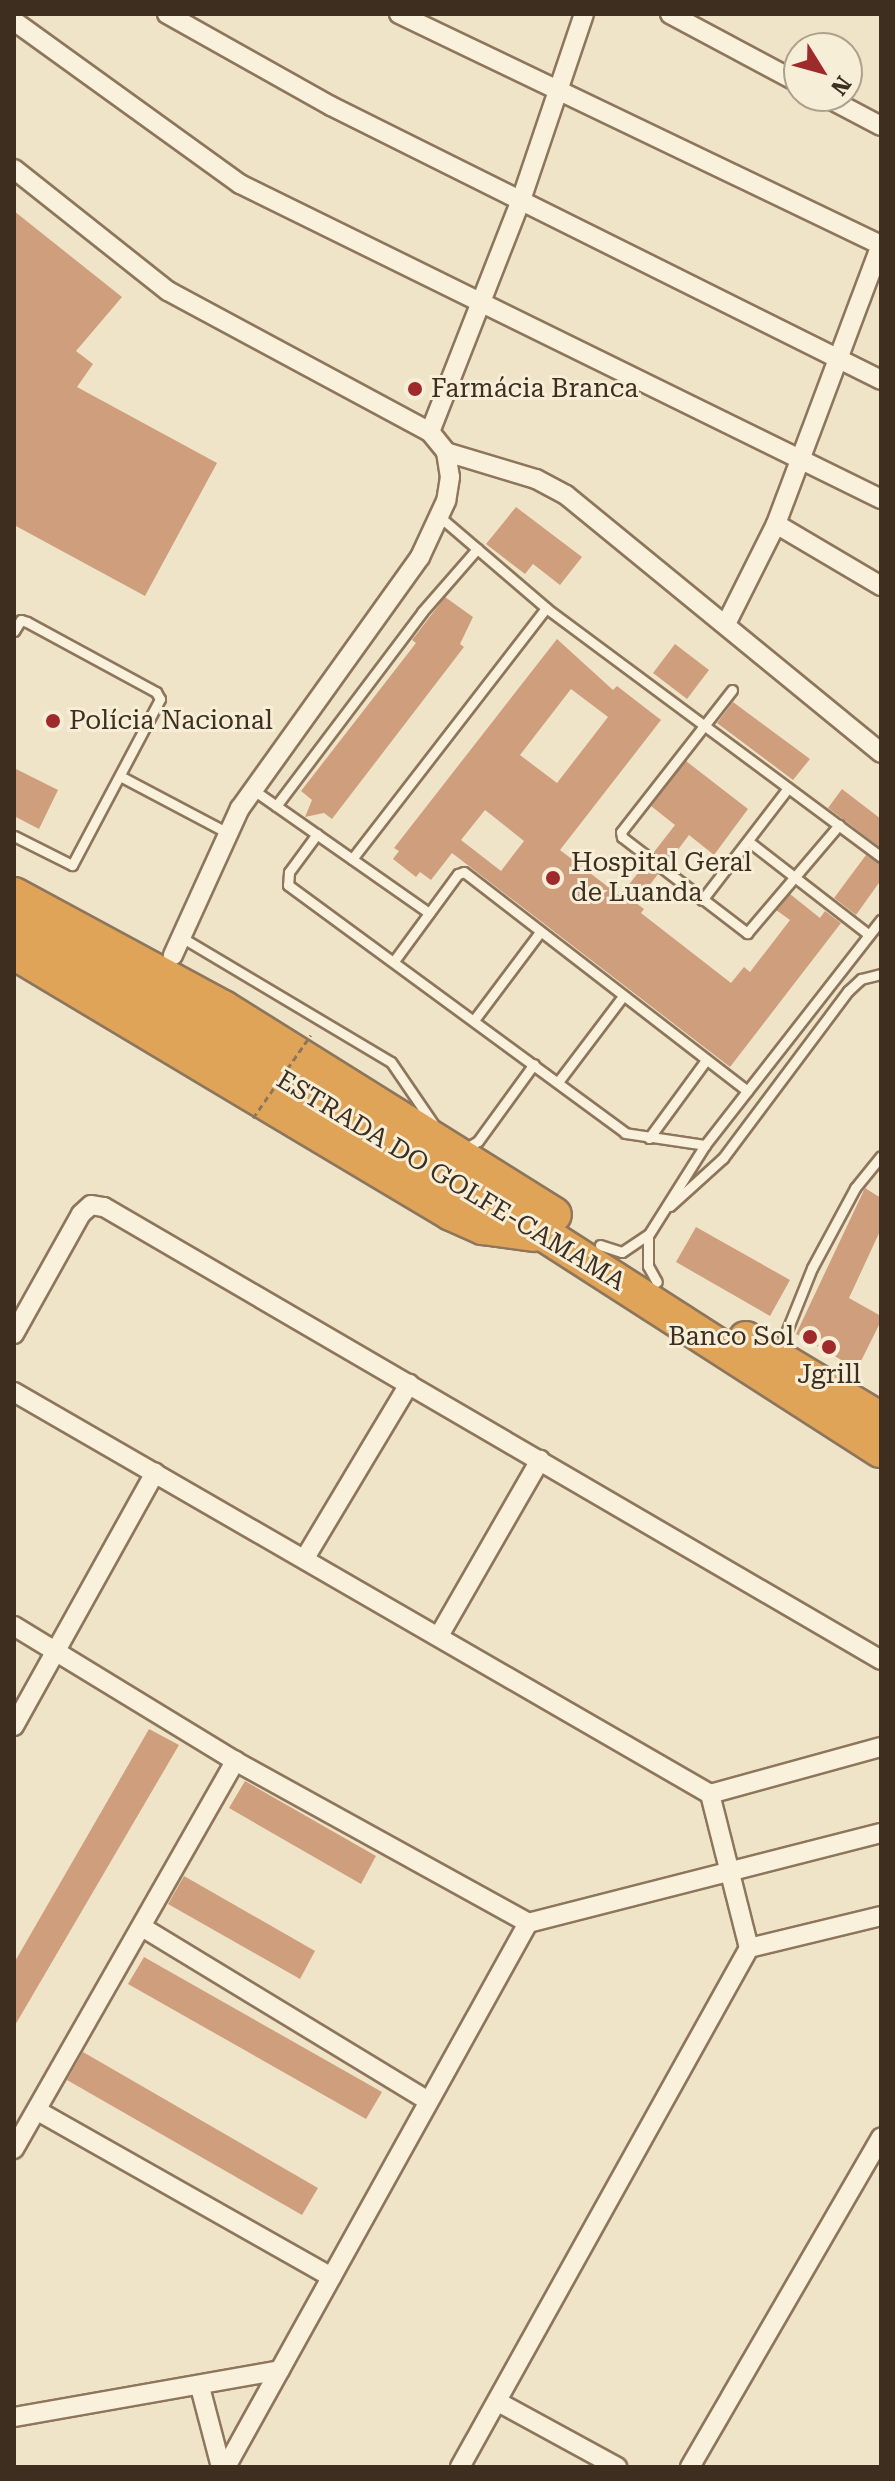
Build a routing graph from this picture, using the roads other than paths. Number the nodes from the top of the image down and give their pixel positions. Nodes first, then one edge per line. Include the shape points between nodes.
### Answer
1 (167, 14) edge
2 (399, 14) edge
3 (584, 14) edge
4 (670, 14) edge
5 (14, 21) edge
6 (783, 74) edge
7 (556, 93) junction
8 (854, 112) edge
9 (881, 126) edge
10 (14, 169) edge
11 (521, 200) junction
12 (881, 245) edge
13 (480, 301) junction
14 (835, 358) junction
15 (881, 380) edge
16 (430, 432) junction
17 (446, 452) junction
18 (798, 456) junction
19 (881, 499) edge
20 (440, 517) junction
21 (776, 524) junction
22 (477, 549) junction
23 (881, 586) edge
24 (546, 608) junction
25 (726, 624) junction
26 (14, 631) edge
27 (732, 690) dead end
28 (706, 725) junction
29 (881, 753) edge
30 (120, 776) junction
31 (788, 788) junction
32 (252, 789) junction
33 (276, 806) junction
34 (839, 825) junction
35 (228, 833) junction
36 (317, 834) junction
37 (14, 836) edge
38 (748, 841) junction
39 (881, 857) edge
40 (352, 859) junction
41 (14, 870) edge
42 (794, 878) junction
43 (14, 895) edge
44 (702, 900) junction
45 (429, 913) junction
46 (881, 920) edge
47 (14, 923) edge
48 (540, 932) junction
49 (869, 935) junction
50 (177, 946) junction
51 (14, 952) edge
52 (394, 961) junction
53 (881, 974) edge
54 (623, 996) junction
55 (223, 1008) junction
56 (474, 1020) junction
57 (706, 1060) junction
58 (534, 1064) junction
59 (558, 1082) junction
60 (747, 1091) junction
61 (485, 1134) junction
62 (649, 1138) junction
63 (705, 1145) junction
64 (451, 1150) junction
65 (881, 1156) edge
66 (502, 1181) junction
67 (667, 1208) junction
68 (544, 1234) junction
69 (649, 1234) junction
70 (600, 1245) junction
71 (657, 1282) junction
72 (14, 1334) edge
73 (777, 1359) junction
74 (409, 1384) junction
75 (14, 1392) edge
76 (881, 1420) edge
77 (881, 1450) edge
78 (540, 1460) junction
79 (155, 1473) junction
80 (305, 1558) junction
81 (14, 1626) edge
82 (440, 1634) junction
83 (55, 1651) junction
84 (881, 1660) edge
85 (14, 1726) edge
86 (881, 1747) edge
87 (235, 1761) junction
88 (710, 1794) junction
89 (881, 1833) edge
90 (731, 1873) junction
91 (881, 1916) edge
92 (528, 1923) junction
93 (142, 1927) junction
94 (749, 1948) junction
95 (427, 2100) junction
96 (38, 2111) junction
97 (881, 2137) edge
98 (14, 2149) edge
99 (331, 2277) junction
100 (280, 2370) junction
101 (200, 2387) junction
102 (498, 2402) junction
103 (14, 2417) edge
104 (223, 2467) edge
105 (460, 2467) edge
106 (617, 2467) edge
107 (690, 2467) edge

1 - 11 street via 331,106
2 - 7 street
3 - 7 street
4 - 6 street
5 - 13 street via 240,184
7 - 11 street
7 - 12 street
8 - 9 street
10 - 16 street via 168,291
11 - 13 street
11 - 14 street
12 - 14 street
13 - 16 street
13 - 18 street
14 - 15 street
14 - 18 street
16 - 17 street
17 - 20 street via 450,477
17 - 25 street via 536,479 566,495
18 - 19 street
18 - 21 street
20 - 22 lane
20 - 32 street via 420,557 355,653
21 - 23 street
21 - 25 street
22 - 24 lane
22 - 33 lane via 422,612
24 - 28 lane
24 - 40 lane
25 - 29 street
26 - 30 lane via 21,620 27,622 159,694
27 - 28 lane
28 - 31 lane
28 - 44 lane via 621,832
30 - 35 lane
30 - 37 lane via 72,865
31 - 34 lane
31 - 38 lane
32 - 33 lane
32 - 35 street
33 - 36 lane
34 - 39 lane
34 - 42 lane
35 - 50 street
36 - 40 lane
36 - 52 lane via 289,872 288,885
38 - 42 lane
38 - 44 lane
40 - 45 lane
41 - 50 highway
42 - 44 lane via 747,933
42 - 49 lane
43 - 55 highway, ESTRADA DO GOLFE-CAMAMA
45 - 48 lane via 461,871
45 - 52 lane
46 - 49 lane
47 - 68 highway, ESTRADA DO GOLFE-CAMAMA via 160,1003
48 - 54 lane
48 - 56 lane
49 - 60 lane
50 - 55 highway
50 - 64 lane via 391,1062
51 - 68 highway via 451,1213 483,1227
52 - 56 lane
53 - 67 lane via 861,979 848,991 723,1158
54 - 57 lane
54 - 59 lane
55 - 64 highway, ESTRADA DO GOLFE-CAMAMA
56 - 58 lane
57 - 60 lane
57 - 62 lane
58 - 59 lane
58 - 61 lane
59 - 62 lane via 625,1133
60 - 63 lane
61 - 64 lane via 470,1147
61 - 66 lane via 487,1158
62 - 63 lane
63 - 67 lane
64 - 66 highway, ESTRADA DO GOLFE-CAMAMA
65 - 73 lane via 855,1188 812,1268 788,1319
66 - 70 highway, ESTRADA DO GOLFE-CAMAMA
67 - 69 lane
68 - 77 highway, ESTRADA DO GOLFE-CAMAMA
69 - 70 lane via 622,1252
69 - 71 lane via 648,1266
70 - 71 highway, ESTRADA DO GOLFE-CAMAMA
71 - 73 highway, ESTRADA DO GOLFE-CAMAMA
72 - 74 street via 91,1205 104,1207
73 - 76 highway, ESTRADA DO GOLFE-CAMAMA
74 - 78 street
74 - 80 street
75 - 79 street
78 - 82 street
78 - 84 street
79 - 80 street
79 - 83 street
80 - 82 street
81 - 83 street
82 - 88 street
83 - 85 street
83 - 87 street
86 - 88 street
87 - 92 street
87 - 93 street
88 - 90 street
89 - 90 street
90 - 92 street
90 - 94 street
91 - 94 street
92 - 95 street
93 - 95 street
93 - 96 street
94 - 102 street
95 - 99 street
96 - 98 street
96 - 99 street
97 - 107 street
99 - 100 street
100 - 101 street
100 - 104 street
101 - 103 street
101 - 104 street
102 - 105 street
102 - 106 street

